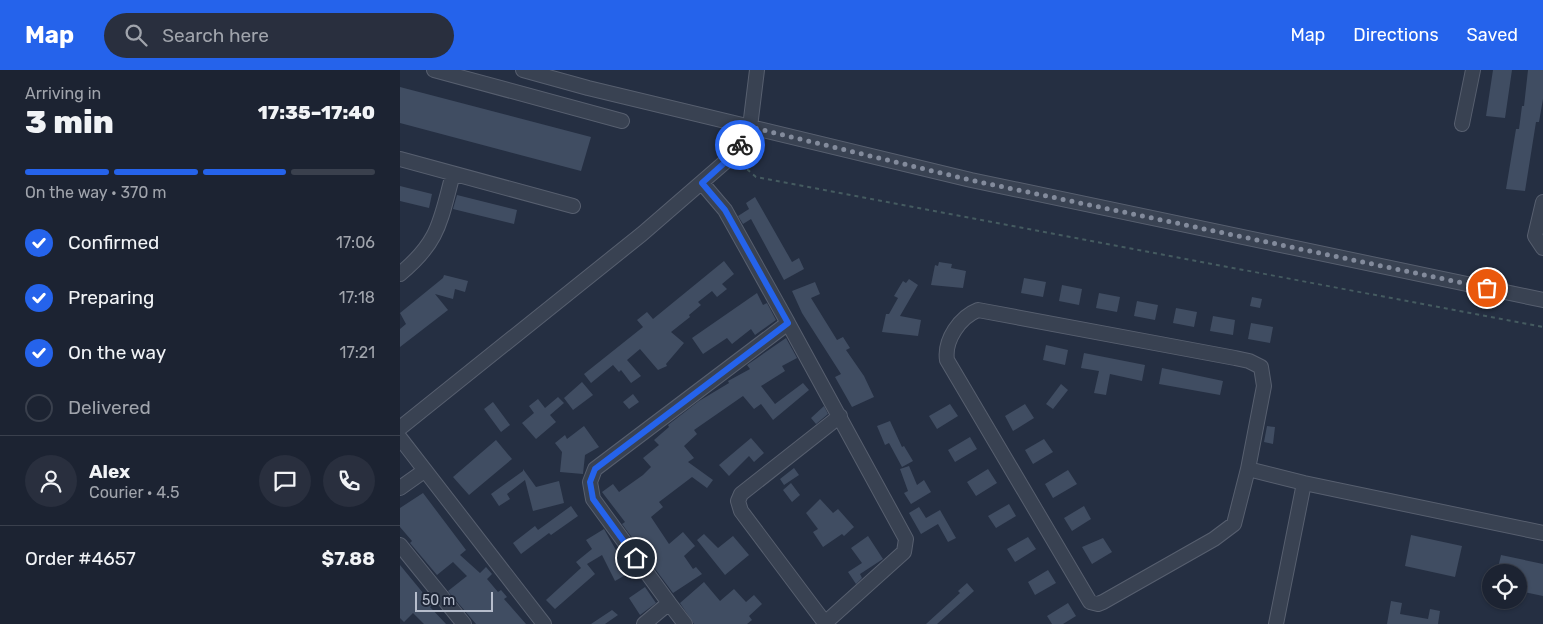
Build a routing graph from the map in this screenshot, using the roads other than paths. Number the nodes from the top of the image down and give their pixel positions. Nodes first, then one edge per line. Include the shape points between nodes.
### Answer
1 (434, 70) edge
2 (523, 70) edge
3 (758, 70) edge
4 (1473, 70) edge
5 (622, 121) dead end
6 (1462, 124) dead end
7 (750, 127) junction
8 (400, 159) edge
9 (453, 174) junction
10 (702, 183) junction
11 (1543, 202) edge
12 (572, 206) dead end
13 (1543, 248) edge
14 (400, 274) edge
15 (1543, 300) edge
16 (788, 323) junction
17 (840, 416) junction
18 (400, 428) edge
19 (400, 438) edge
20 (1248, 469) junction
21 (424, 471) junction
22 (1304, 483) junction
23 (400, 488) edge
24 (1543, 533) edge
25 (400, 545) edge
26 (669, 602) junction
27 (464, 624) edge
28 (544, 624) edge
29 (644, 624) edge
30 (686, 624) edge
31 (824, 624) edge
32 (1276, 624) edge

1 - 5 street
2 - 7 street
3 - 7 street
4 - 6 street
7 - 10 street via 732,156
7 - 15 street via 970,180
8 - 9 street
9 - 12 street
9 - 14 street via 430,245
10 - 16 street via 725,210
10 - 18 street
11 - 13 street via 1535,236
16 - 17 street
16 - 26 street via 595,469 590,482 593,499
17 - 31 street via 906,539 906,547
17 - 31 street via 741,494 738,501 741,511
19 - 21 street
20 - 20 street via 1264,386 1262,371 1256,363 986,310 970,314 963,320 948,343 946,354 950,365 1090,602 1103,602 1234,524
20 - 22 street
21 - 23 street
21 - 28 street
22 - 24 street
22 - 32 street
25 - 27 street
26 - 29 street
26 - 30 street

